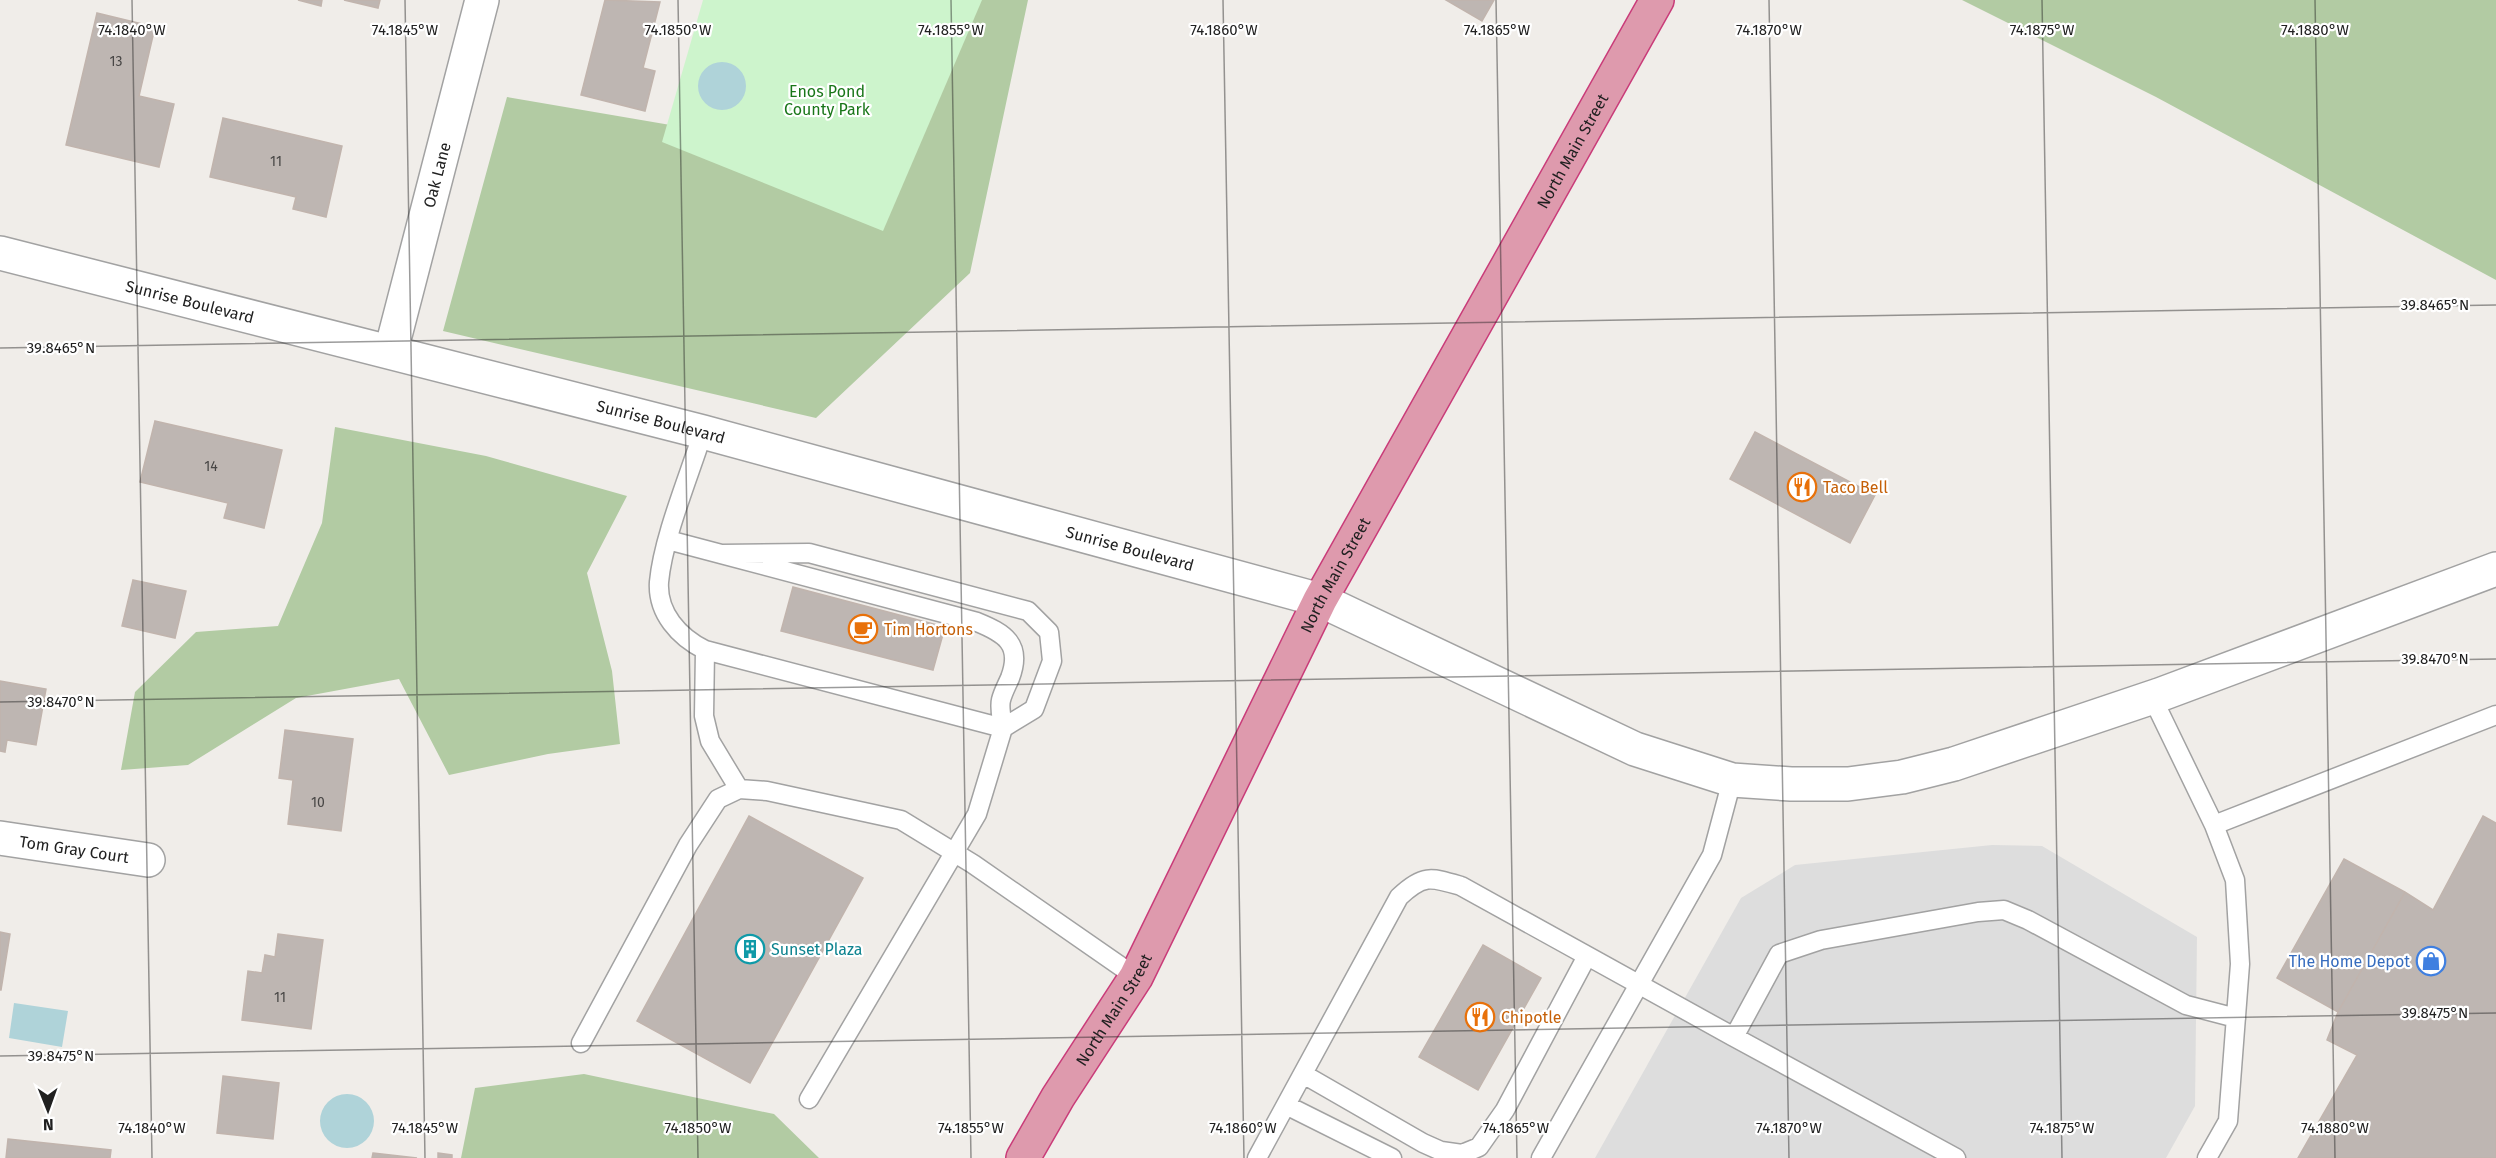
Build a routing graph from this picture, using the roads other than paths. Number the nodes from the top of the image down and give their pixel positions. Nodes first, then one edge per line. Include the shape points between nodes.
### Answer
1 (482, 0) edge
2 (1657, 0) edge
3 (0, 253) edge
4 (391, 351) junction
5 (703, 432) junction
6 (668, 540) junction
7 (721, 554) junction
8 (2496, 569) edge
9 (1320, 600) junction
10 (705, 650) junction
11 (2152, 697) junction
12 (2496, 715) edge
13 (1003, 728) junction
14 (1731, 780) junction
15 (740, 789) junction
16 (2214, 825) junction
17 (0, 838) edge
18 (955, 853) junction
19 (148, 860) dead end
20 (1587, 956) junction
21 (1136, 977) junction
22 (1638, 984) junction
23 (2236, 1018) junction
24 (1734, 1037) junction
25 (581, 1042) dead end
26 (1303, 1074) junction
27 (809, 1099) dead end
28 (1286, 1105) junction
29 (1033, 1150) edge
30 (1257, 1158) edge
31 (1392, 1158) edge
32 (1541, 1158) edge
33 (1956, 1158) edge
34 (2207, 1158) edge

1 - 4 street, Oak Lane
2 - 9 highway, North Main Street
3 - 4 street, Sunrise Boulevard
4 - 5 street, Sunrise Boulevard
5 - 6 lane
5 - 9 street, Sunrise Boulevard
6 - 7 lane
6 - 10 lane via 659,583 661,600 672,625
7 - 13 lane via 977,622 1008,638 1014,660 1000,702
7 - 13 lane via 809,553 1028,611 1049,632 1052,660 1034,709
8 - 11 street, Sunrise Boulevard
9 - 14 street, Sunrise Boulevard via 1635,749
9 - 21 highway, North Main Street
10 - 13 lane
10 - 15 lane via 704,716 710,741
11 - 14 street, Sunrise Boulevard via 1954,764 1902,777 1848,784
11 - 16 lane
12 - 16 lane
13 - 18 lane via 977,814
14 - 22 lane via 1712,855
15 - 18 lane via 767,791 901,820
15 - 25 lane via 718,799 687,845
16 - 23 lane via 2235,880 2240,964
17 - 19 street, Tom Gray Court
18 - 21 lane
18 - 27 lane
20 - 22 lane
20 - 26 lane via 1461,886 1434,878 1414,883 1399,897
20 - 26 lane via 1505,1110 1479,1147 1462,1154 1441,1151
21 - 29 highway, North Main Street via 1058,1097
22 - 24 lane
22 - 32 lane
23 - 24 lane via 2186,1005 2004,910 1821,940 1779,954
23 - 34 lane via 2228,1121
24 - 33 lane
26 - 28 lane
28 - 30 lane
28 - 31 lane

